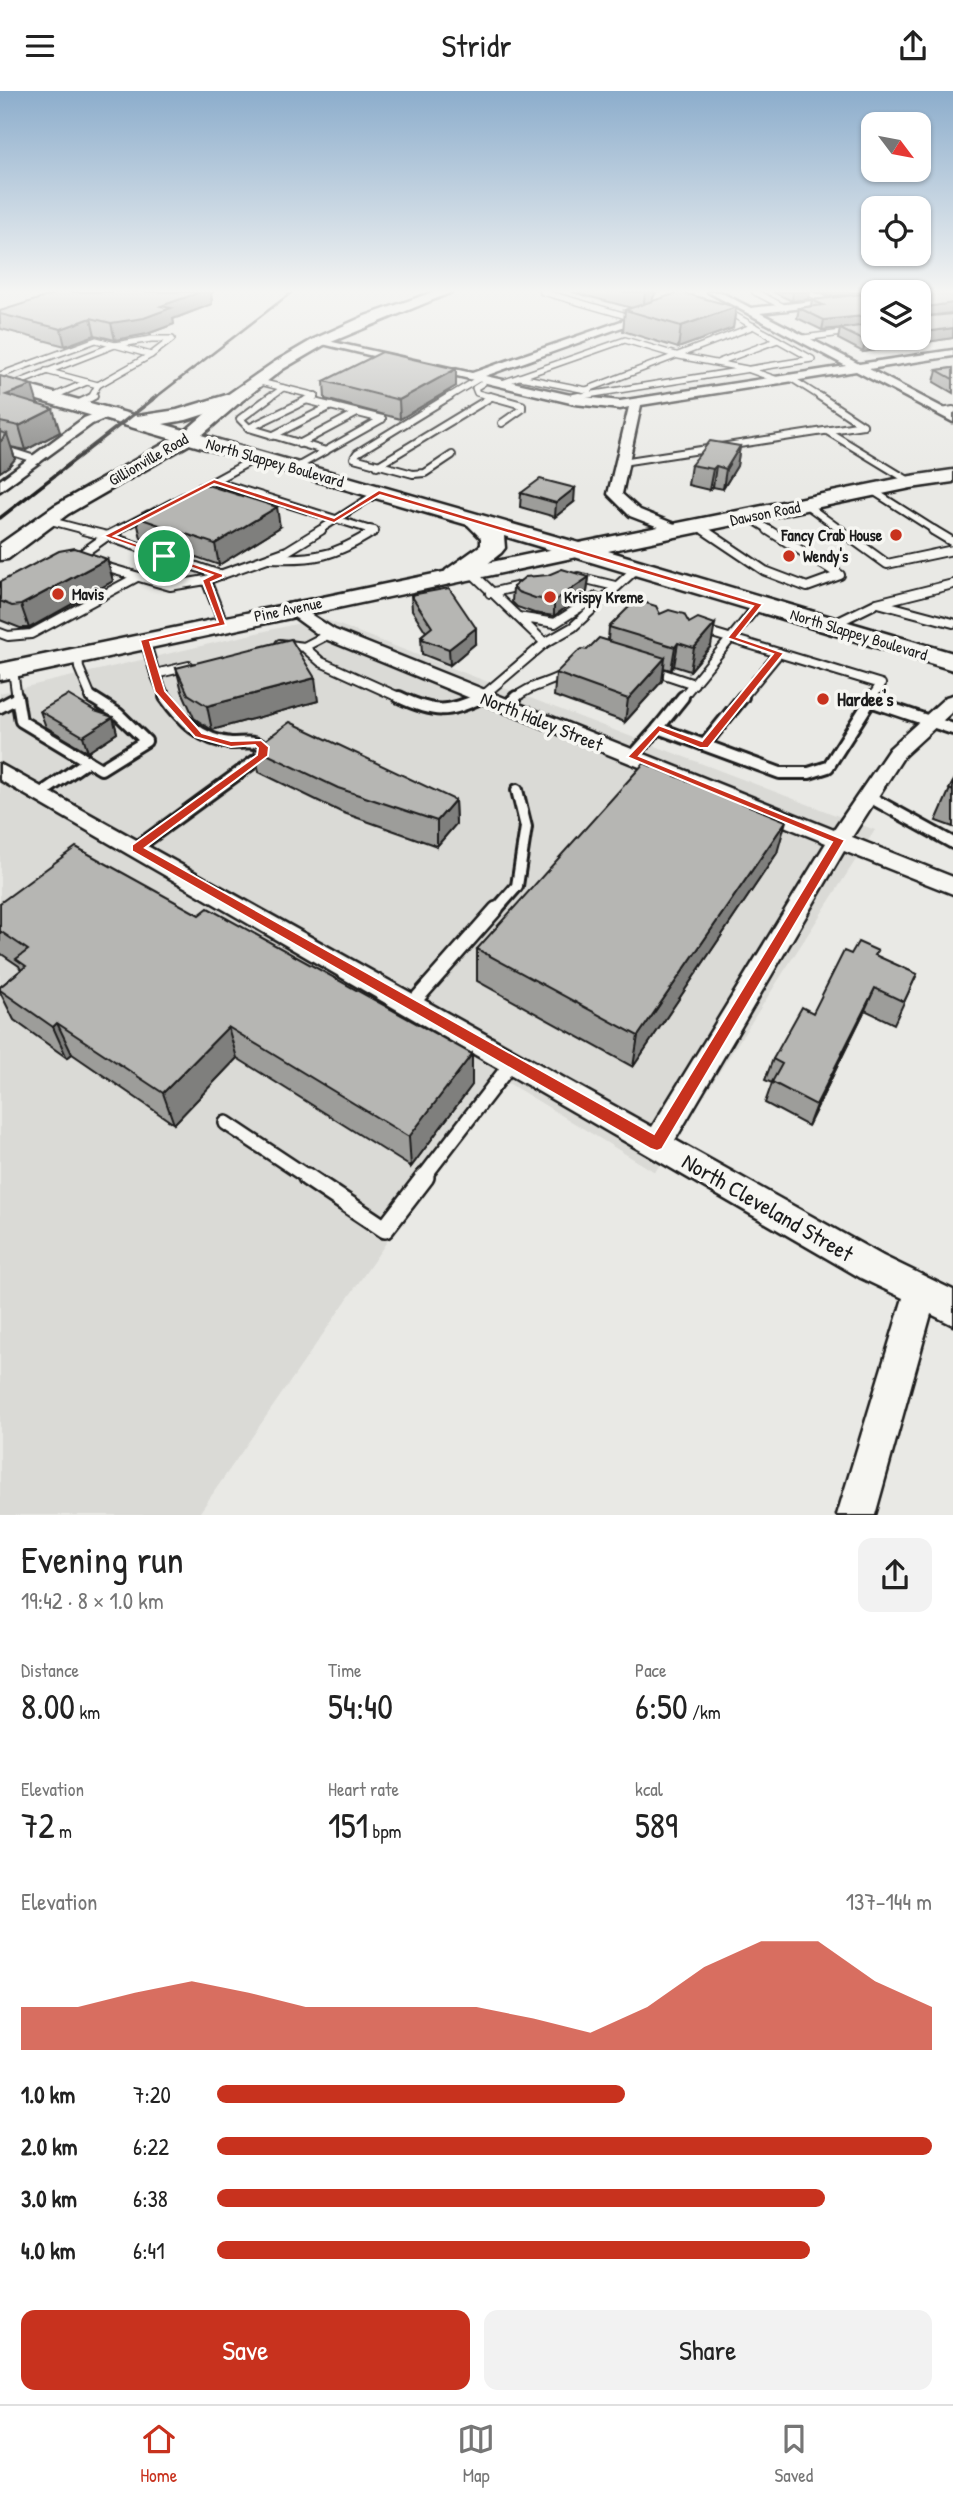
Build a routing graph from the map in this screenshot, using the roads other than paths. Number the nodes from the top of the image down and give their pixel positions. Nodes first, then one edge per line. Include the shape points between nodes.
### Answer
1 (46, 358) edge
2 (79, 358) edge
3 (145, 358) edge
4 (292, 358) edge
5 (389, 358) edge
6 (392, 358) edge
7 (533, 358) edge
8 (572, 358) edge
9 (670, 358) edge
10 (695, 358) edge
11 (728, 358) edge
12 (811, 358) edge
13 (842, 358) edge
14 (916, 358) edge
15 (716, 363) junction
16 (378, 364) edge
17 (27, 365) junction
18 (858, 367) junction
19 (747, 369) junction
20 (47, 371) junction
21 (519, 377) junction
22 (481, 378) junction
23 (786, 380) junction
24 (3, 381) edge
25 (256, 381) junction
26 (88, 382) junction
27 (502, 383) junction
28 (99, 385) junction
29 (283, 388) junction
30 (328, 389) edge
31 (586, 390) junction
32 (602, 393) junction
33 (316, 395) junction
34 (52, 397) junction
35 (491, 397) junction
36 (569, 398) junction
37 (233, 399) junction
38 (306, 400) junction
39 (636, 402) junction
40 (77, 404) junction
41 (331, 406) junction
42 (107, 413) junction
43 (357, 413) junction
44 (949, 413) edge
45 (136, 421) junction
46 (502, 423) dead end
47 (249, 428) junction
48 (827, 431) junction
49 (272, 436) junction
50 (189, 437) junction
51 (299, 444) junction
52 (0, 448) edge
53 (326, 451) junction
54 (452, 456) dead end
55 (258, 457) junction
56 (38, 460) junction
57 (622, 462) junction
58 (377, 466) junction
59 (295, 468) junction
60 (953, 476) edge
61 (214, 481) junction
62 (911, 482) junction
63 (0, 487) edge
64 (873, 491) junction
65 (379, 492) junction
66 (190, 493) edge
67 (805, 505) junction
68 (154, 512) edge
69 (747, 516) junction
70 (47, 520) junction
71 (334, 520) junction
72 (475, 520) junction
73 (688, 528) junction
74 (107, 536) junction
75 (953, 542) edge
76 (953, 549) edge
77 (578, 550) junction
78 (0, 554) edge
79 (75, 558) junction
80 (269, 558) junction
81 (64, 563) edge
82 (637, 568) junction
83 (463, 573) junction
84 (220, 575) junction
85 (568, 576) edge
86 (137, 577) junction
87 (206, 580) junction
88 (536, 582) edge
89 (953, 584) edge
90 (615, 586) junction
91 (490, 593) junction
92 (607, 594) junction
93 (877, 603) junction
94 (759, 604) junction
95 (293, 608) junction
96 (515, 616) junction
97 (223, 623) junction
98 (953, 623) edge
99 (830, 626) junction
100 (692, 629) edge
101 (0, 633) edge
102 (329, 634) junction
103 (731, 638) junction
104 (145, 640) junction
105 (545, 643) junction
106 (263, 647) edge
107 (304, 647) junction
108 (779, 653) junction
109 (78, 655) junction
110 (953, 662) edge
111 (664, 663) edge
112 (195, 664) edge
113 (578, 664) edge
114 (639, 666) edge
115 (7, 671) edge
116 (657, 672) junction
117 (155, 674) junction
118 (694, 684) junction
119 (484, 697) junction
120 (15, 699) junction
121 (870, 701) junction
122 (953, 702) edge
123 (508, 706) junction
124 (0, 707) edge
125 (104, 720) edge
126 (929, 721) junction
127 (124, 722) junction
128 (658, 728) junction
129 (953, 729) edge
130 (704, 745) junction
131 (632, 757) junction
132 (88, 761) junction
133 (0, 771) edge
134 (516, 790) dead end
135 (40, 794) junction
136 (866, 795) junction
137 (839, 840) junction
138 (953, 843) edge
139 (136, 848) junction
140 (953, 886) edge
141 (412, 1004) junction
142 (513, 1061) junction
143 (226, 1123) dead end
144 (657, 1144) junction
145 (922, 1290) junction
146 (953, 1309) edge
147 (856, 1515) edge

1 - 17 lane
2 - 20 lane
3 - 28 lane
4 - 25 main road, Gillionville Road
5 - 16 lane
6 - 22 street
7 - 22 street
8 - 21 lane
9 - 31 lane
10 - 15 lane
11 - 15 lane
12 - 19 lane
13 - 18 street
14 - 18 street
15 - 19 lane
17 - 20 lane
17 - 24 lane
18 - 23 street
18 - 44 street
19 - 23 lane
19 - 32 lane
20 - 24 lane
20 - 26 lane
21 - 27 lane
21 - 31 lane
22 - 27 street
22 - 35 lane via 477,393
22 - 58 lane via 354,459
23 - 39 street
23 - 48 lane via 863,425
24 - 34 main road, North Slappey Boulevard
25 - 29 lane
25 - 37 main road, Gillionville Road
26 - 28 lane
26 - 34 lane
27 - 36 street
28 - 40 lane via 93,397
29 - 33 lane
29 - 47 lane via 240,419
30 - 33 lane
31 - 32 lane
32 - 36 lane
33 - 38 lane
34 - 40 main road, North Slappey Boulevard
35 - 46 lane via 522,405
35 - 58 lane
36 - 39 street via 620,405
37 - 45 main road via 179,415
37 - 50 main road, Gillionville Road
38 - 41 lane
38 - 47 lane
39 - 57 street
40 - 42 main road, North Slappey Boulevard
41 - 43 lane
41 - 49 lane
42 - 45 main road, North Slappey Boulevard
42 - 56 street via 88,421
43 - 51 lane
43 - 53 lane via 382,419
45 - 50 main road, North Slappey Boulevard
47 - 49 lane
48 - 57 lane
48 - 62 lane
49 - 51 lane
50 - 55 main road, North Slappey Boulevard
50 - 70 main road, Gillionville Road
51 - 53 lane
52 - 56 lane
53 - 59 lane
54 - 58 lane via 425,473
55 - 59 main road, North Slappey Boulevard
55 - 61 lane
56 - 63 street
57 - 73 street via 615,494 623,506 634,515
59 - 65 main road, North Slappey Boulevard
60 - 62 main road, Dawson Road
61 - 66 lane
61 - 71 lane
62 - 64 main road, Dawson Road
64 - 67 main road, Dawson Road
64 - 75 lane
65 - 71 lane
65 - 72 main road, North Slappey Boulevard
67 - 69 main road, Dawson Road
67 - 76 lane via 887,564
68 - 74 lane
69 - 73 main road, Dawson Road
69 - 73 lane via 840,575 807,587 765,571
70 - 74 lane
70 - 78 main road, Gillionville Road
71 - 80 lane
71 - 80 lane via 374,531 340,553 313,561
72 - 77 main road, North Slappey Boulevard
72 - 83 main road via 493,537 493,548
73 - 77 main road, Dawson Road
74 - 79 lane
74 - 84 lane
77 - 82 main road, North Slappey Boulevard
77 - 83 main road, Pine Avenue
79 - 81 lane
79 - 86 lane
80 - 84 lane
82 - 90 lane
82 - 94 main road, North Slappey Boulevard
83 - 91 lane
83 - 95 main road, Pine Avenue
84 - 87 lane
85 - 90 lane
86 - 87 lane via 170,586
86 - 101 lane via 31,634
87 - 97 lane
88 - 91 lane
89 - 93 lane
90 - 92 lane
91 - 96 lane
92 - 96 lane via 594,597 559,624
92 - 105 lane via 573,627
93 - 98 lane
93 - 99 lane
94 - 99 main road, North Slappey Boulevard
94 - 103 lane
95 - 97 main road, Pine Avenue
95 - 102 street, North Haley Street
96 - 105 lane
97 - 104 main road, Pine Avenue
99 - 110 main road, North Slappey Boulevard
100 - 103 lane
102 - 107 lane
102 - 119 street, North Haley Street
103 - 108 lane
103 - 118 lane
104 - 109 main road, Pine Avenue
104 - 117 lane
105 - 119 lane
106 - 107 lane
107 - 119 lane via 321,662 420,707 456,709
108 - 121 lane via 881,684
108 - 130 lane
109 - 115 main road, Pine Avenue
109 - 127 lane via 90,705 118,714
111 - 116 lane
112 - 117 lane
113 - 123 lane via 552,682 525,689
114 - 116 lane
115 - 120 lane
116 - 118 lane
117 - 139 lane via 160,692 198,735 231,744 257,742 263,747 262,756
118 - 128 lane
119 - 123 street, North Haley Street
120 - 124 lane
120 - 132 lane via 21,721
121 - 126 lane
121 - 130 lane via 828,767 809,773 780,773
122 - 126 street
123 - 131 street, North Haley Street
125 - 127 lane
126 - 129 lane
126 - 136 street via 897,752
127 - 132 lane via 146,741 101,769
128 - 130 lane
128 - 131 lane
131 - 137 street, North Haley Street
132 - 135 lane
133 - 135 street, North Cleveland Street
134 - 141 lane via 526,827 517,886
135 - 139 street, North Cleveland Street
136 - 137 street
136 - 138 lane
137 - 140 street, North Haley Street
137 - 144 street
139 - 141 street, North Cleveland Street
141 - 142 street, North Cleveland Street
142 - 143 lane via 385,1229
142 - 144 street, North Cleveland Street
144 - 145 street, North Cleveland Street via 872,1267
145 - 146 street, North Cleveland Street
145 - 147 street

